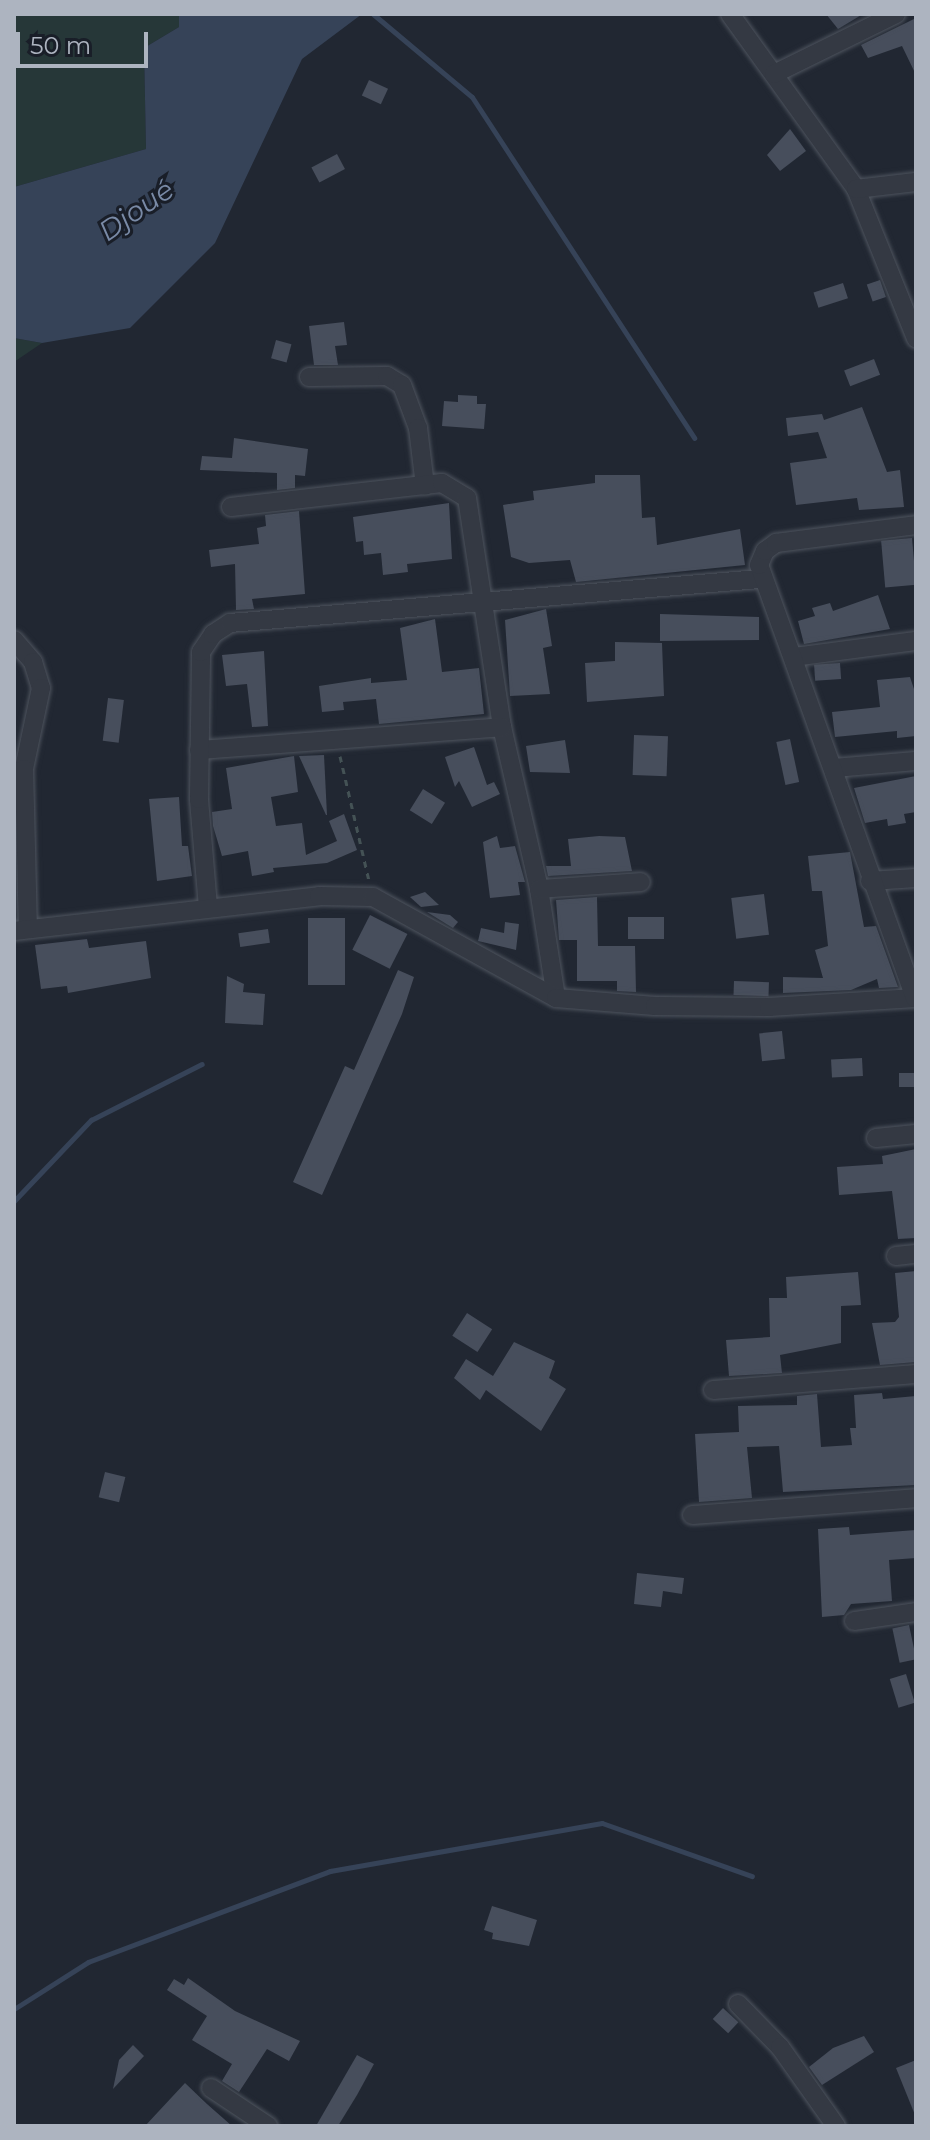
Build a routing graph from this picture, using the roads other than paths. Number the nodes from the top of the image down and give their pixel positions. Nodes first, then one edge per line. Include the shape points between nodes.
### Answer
1 (730, 14) edge
2 (896, 14) edge
3 (774, 74) junction
4 (916, 182) edge
5 (856, 189) junction
6 (908, 292) edge
7 (916, 338) edge
8 (309, 377) dead end
9 (425, 486) junction
10 (231, 507) dead end
11 (916, 525) edge
12 (760, 579) junction
13 (486, 604) junction
14 (14, 640) edge
15 (916, 641) edge
16 (794, 657) junction
17 (502, 727) junction
18 (199, 750) junction
19 (916, 761) edge
20 (834, 768) junction
21 (916, 878) edge
22 (870, 881) junction
23 (641, 882) dead end
24 (539, 889) junction
25 (208, 907) junction
26 (21, 930) edge
27 (556, 998) junction
28 (916, 998) edge
29 (916, 1134) edge
30 (876, 1138) dead end
31 (916, 1254) edge
32 (896, 1256) dead end
33 (916, 1374) edge
34 (713, 1390) dead end
35 (916, 1498) edge
36 (692, 1515) dead end
37 (916, 1612) edge
38 (854, 1621) dead end
39 (738, 2004) dead end
40 (211, 2088) dead end
41 (268, 2126) edge
42 (836, 2126) edge

1 - 3 street
2 - 3 street
3 - 5 street
4 - 5 street
5 - 6 street
6 - 7 street
8 - 9 street via 387,376 402,385 418,428
9 - 10 street
9 - 13 street via 442,483 467,498
11 - 12 street via 776,543 765,551
12 - 13 street
12 - 16 street
13 - 17 street
13 - 18 street via 230,623 213,634 201,652
14 - 26 street via 33,662 41,688 24,769
15 - 16 street
16 - 20 street
17 - 18 street
17 - 24 street
18 - 25 street
19 - 20 street
20 - 22 street
21 - 22 street
22 - 28 street
23 - 24 street
24 - 27 street
25 - 26 street
25 - 27 street via 319,896 373,897
27 - 28 street via 769,1007
29 - 30 street
31 - 32 street
33 - 34 street
35 - 36 street
37 - 38 street
39 - 42 street via 780,2047
40 - 41 street

